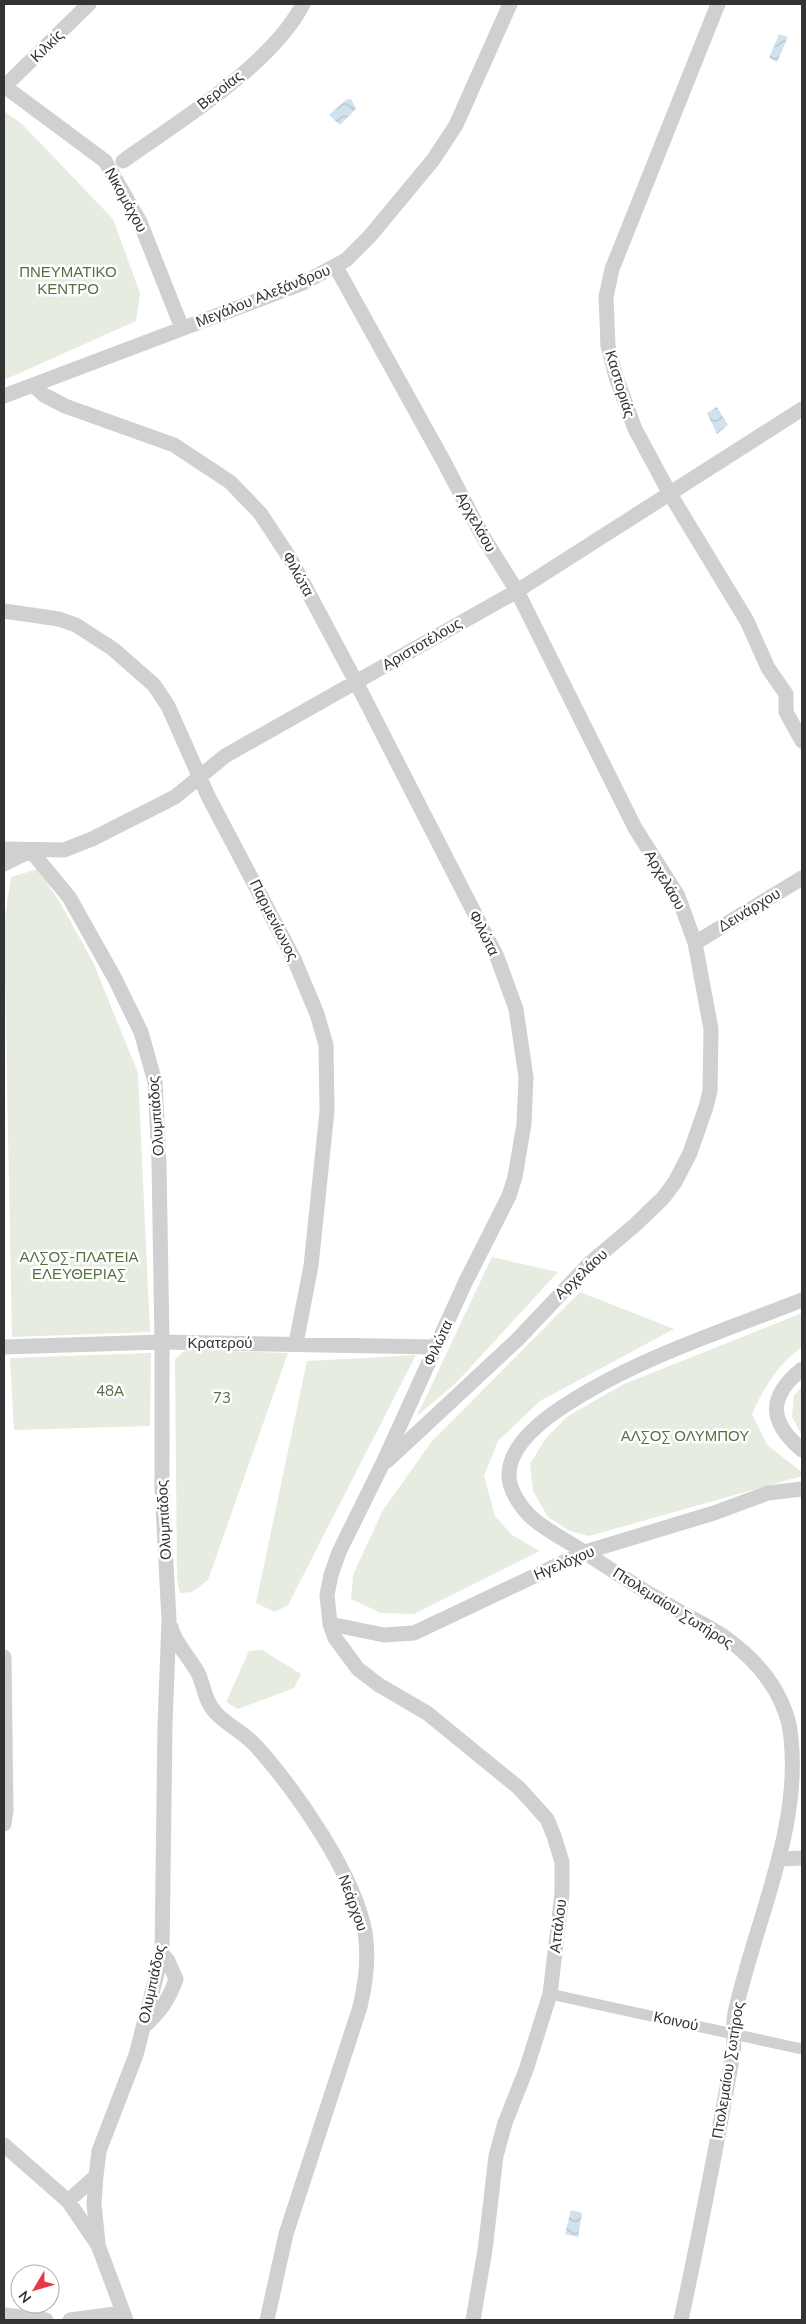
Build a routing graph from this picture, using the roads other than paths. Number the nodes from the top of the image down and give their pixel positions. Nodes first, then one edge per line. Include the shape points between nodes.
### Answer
1 (89, 4) edge
2 (302, 4) edge
3 (510, 4) edge
4 (718, 4) edge
5 (4, 87) edge
6 (123, 162) dead end
7 (336, 267) junction
8 (182, 328) junction
9 (34, 385) junction
10 (4, 396) edge
11 (802, 409) edge
12 (670, 494) junction
13 (516, 591) junction
14 (4, 611) edge
15 (356, 682) junction
16 (802, 740) edge
17 (200, 777) junction
18 (4, 849) edge
19 (31, 851) junction
20 (4, 864) edge
21 (802, 878) edge
22 (695, 942) junction
23 (802, 1300) edge
24 (162, 1342) junction
25 (296, 1343) junction
26 (4, 1347) edge
27 (435, 1347) junction
28 (802, 1369) edge
29 (802, 1450) edge
30 (382, 1465) junction
31 (802, 1489) edge
32 (585, 1552) junction
33 (169, 1620) junction
34 (330, 1624) junction
35 (4, 1657) edge
36 (4, 1824) edge
37 (802, 1858) edge
38 (781, 1859) junction
39 (550, 1994) junction
40 (734, 2034) junction
41 (802, 2049) edge
42 (4, 2145) edge
43 (96, 2176) junction
44 (68, 2200) junction
45 (98, 2245) junction
46 (4, 2315) edge
47 (124, 2317) edge
48 (46, 2320) edge
49 (70, 2320) edge
50 (267, 2320) edge
51 (473, 2320) edge
52 (681, 2320) edge

1 - 5 street, Κιλκίς
2 - 6 street, Βεροίας via 289,25 246,70
3 - 7 street, Μεγάλου Αλεξάνδρου via 463,110 444,143 420,178 370,236
4 - 12 street, Καστοριάς via 617,253 606,297 607,338 616,376 635,429
5 - 8 street, Νικομάχου via 105,161 140,222
7 - 8 street, Μεγάλου Αλεξάνδρου via 303,283
7 - 13 street, Αρχελάου via 482,535
8 - 9 street, Μεγάλου Αλεξάνδρου
9 - 10 street, Μεγάλου Αλεξάνδρου
9 - 15 street, Φιλώτα via 64,406 174,445 230,482 260,513 291,560
11 - 12 street, Αριστοτέλους
12 - 13 street, Αριστοτέλους
12 - 16 street, Καστοριάς via 747,622 768,668 786,694 786,712
13 - 15 street, Αριστοτέλους
13 - 22 street, Αρχελάου via 635,828 678,896
14 - 17 street, Παρμενίωνος via 69,622 96,637 142,673 168,706
15 - 17 street, Αριστοτέλους via 232,752
15 - 27 street, Φιλώτα via 497,957 516,1009 525,1063 524,1124 515,1178
17 - 19 street, Αριστοτέλους via 175,797 92,839 64,850
17 - 25 street, Παρμενίωνος via 294,959 326,1045 327,1111 317,1218
18 - 19 street, Αριστοτέλους
19 - 20 street
19 - 24 street, Ολυμπιάδος via 69,897 134,1017 152,1066 159,1162
21 - 22 street, Δεινάρχου
22 - 30 street, Αρχελάου via 709,1009 710,1091 696,1137 675,1182 651,1210 589,1264 516,1340
23 - 32 street, Πτολεμαίου Σωτήρος via 602,1384 559,1409 527,1436 509,1471 516,1497 531,1517
24 - 25 street, Κρατερού
24 - 26 street, Κρατερού
24 - 33 street, Ολυμπιάδος via 162,1487
25 - 27 street, Κρατερού
27 - 30 street, Φιλώτα
28 - 29 street via 786,1383 777,1410 781,1429
30 - 34 street, Φιλώτα via 334,1564 327,1595
31 - 32 street, Ηγελόχου via 768,1493
32 - 34 street, Ηγελόχου via 414,1633 384,1635
32 - 38 street, Πτολεμαίου Σωτήρος via 625,1580 724,1637 753,1662 780,1697 791,1734 795,1783
33 - 43 street, Ολυμπιάδος via 162,1954 136,2055 98,2152
33 - 50 street, Νεάρχου via 174,1638 195,1668 212,1708 260,1751 335,1857 354,1897 365,1934 366,1976 360,2007 286,2234
34 - 39 street, Αττάλου via 340,1646 368,1678 428,1713 519,1788 546,1819 554,1836 564,1877
35 - 36 street
37 - 38 street
38 - 40 street, Πτολεμαίου Σωτήρος via 734,2017
39 - 40 street, Κοινού
39 - 51 street, Αττάλου via 496,2156
40 - 41 street, Κοινού
40 - 52 street, Πτολεμαίου Σωτήρος via 704,2215
42 - 44 street
43 - 44 street
43 - 45 street, Ολυμπιάδος via 94,2204
44 - 45 street
45 - 47 street
46 - 48 street
47 - 49 street

